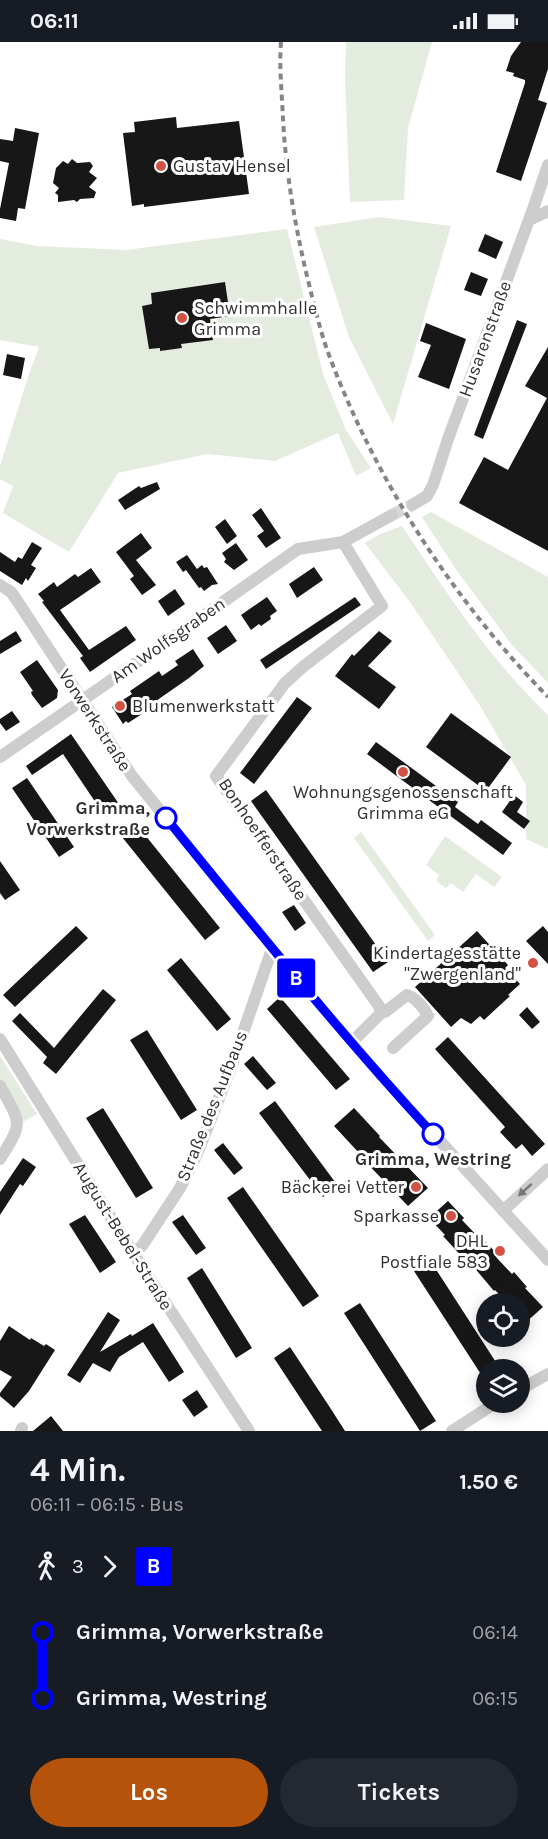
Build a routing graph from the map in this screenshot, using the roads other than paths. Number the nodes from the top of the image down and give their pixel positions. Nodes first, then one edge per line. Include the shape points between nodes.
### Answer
1 (548, 165) edge
2 (548, 211) edge
3 (529, 220) junction
4 (412, 505) tunnel mouth
5 (392, 515) tunnel mouth
6 (343, 542) junction
7 (0, 585) edge
8 (81, 700) junction
9 (0, 757) edge
10 (272, 950) junction
11 (381, 1013) junction
12 (0, 1039) edge
13 (351, 1043) junction
14 (393, 1048) dead end
15 (0, 1086) edge
16 (0, 1159) edge
17 (548, 1169) edge
18 (503, 1211) junction
19 (133, 1253) junction
20 (548, 1260) edge
21 (548, 1374) edge
22 (530, 1384) edge
23 (480, 1413) edge
24 (249, 1431) edge
25 (452, 1431) edge

1 - 3 street, Husarenstraße
2 - 3 street
3 - 4 street, Husarenstraße via 433,485 427,496
5 - 6 street
6 - 8 street, Am Wolfsgraben via 298,549
6 - 11 street, Bonhoefferstraße via 382,606 285,683 216,776
7 - 8 street, Vorwerkstraße via 16,599
8 - 9 street, Am Wolfsgraben
8 - 10 street, Vorwerkstraße via 132,776
10 - 13 street, Vorwerkstraße
10 - 19 street, Straße des Aufbaus via 197,1154 180,1188 142,1246
11 - 13 street
11 - 14 street via 407,995 427,1013
12 - 19 street, August-Bebel-Straße
13 - 18 street, Vorwerkstraße
15 - 16 street via 18,1126
17 -> 18 street
18 - 20 street, Vorwerkstraße
19 - 24 street, August-Bebel-Straße
21 - 22 street
23 - 25 street

